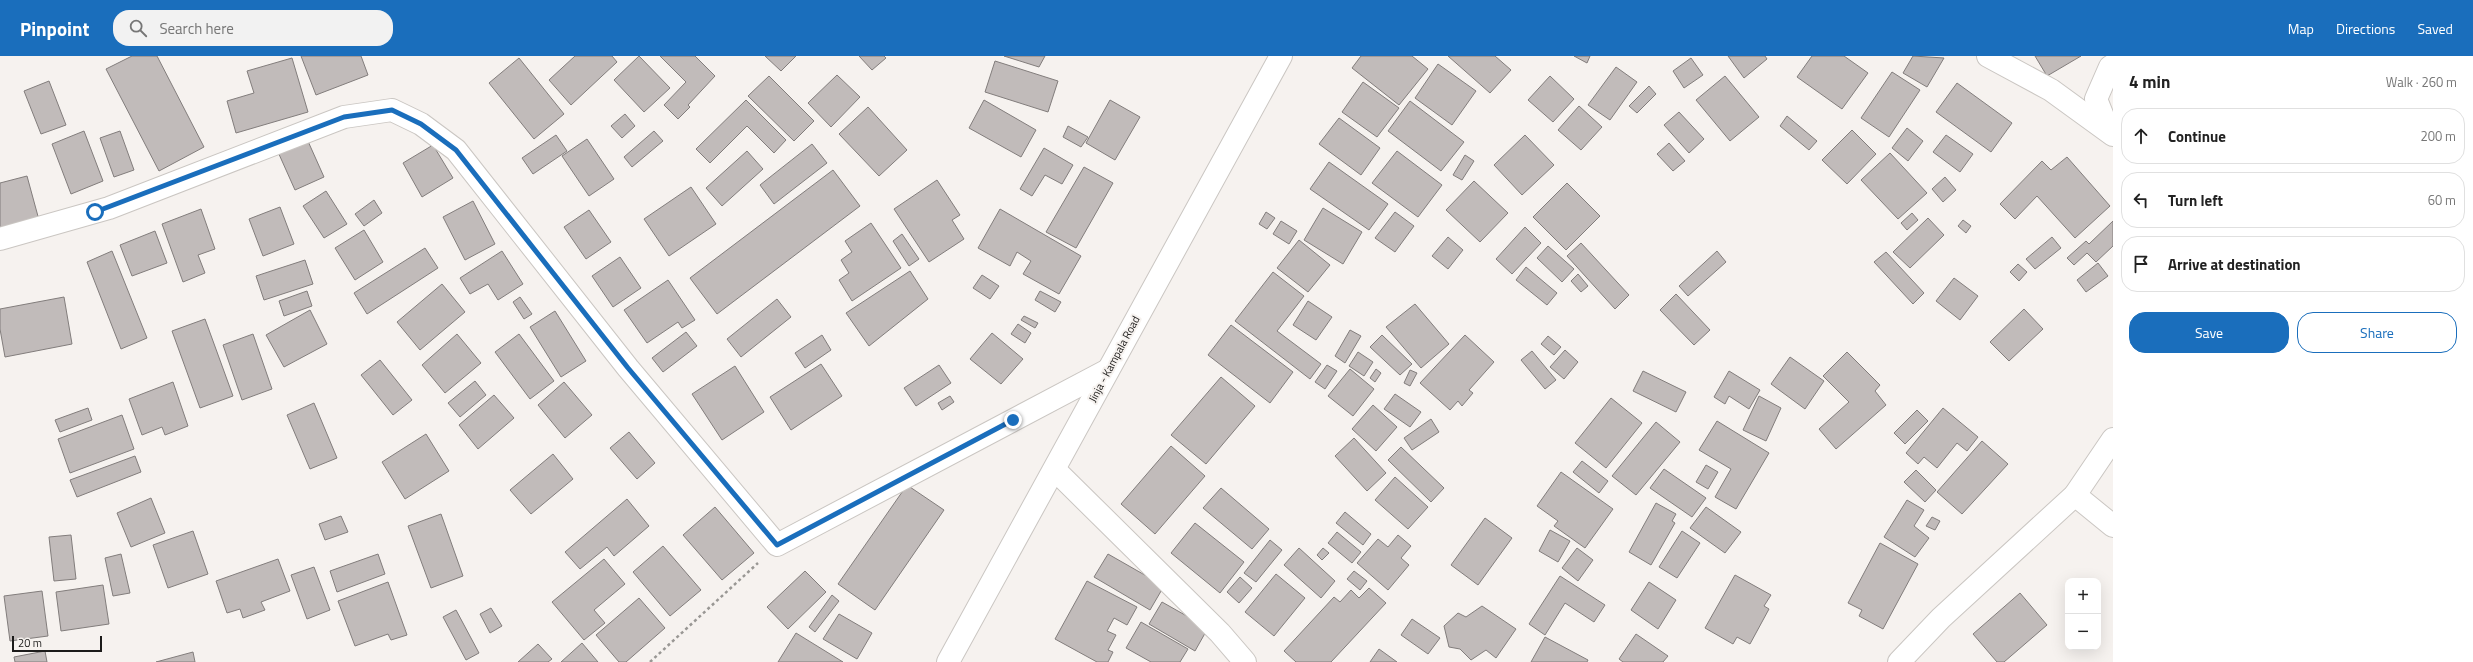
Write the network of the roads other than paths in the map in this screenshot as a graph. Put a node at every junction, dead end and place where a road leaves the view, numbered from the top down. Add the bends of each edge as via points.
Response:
1 (1281, 56) edge
2 (1988, 56) edge
3 (2113, 65) edge
4 (2110, 132) edge
5 (0, 239) edge
6 (1108, 370) junction
7 (2113, 439) edge
8 (1055, 470) junction
9 (2075, 496) junction
10 (2113, 526) edge
11 (948, 662) edge
12 (1245, 662) edge
13 (1899, 662) edge

1 - 6 main road, Jinja - Kampala Road
2 - 4 main road via 2051,90
3 - 4 main road via 2096,99
5 - 6 main road via 109,208 344,117 392,110 421,124 456,150 628,368 777,545
6 - 8 main road, Jinja - Kampala Road
7 - 9 main road
8 - 11 main road, Jinja - Kampala Road
8 - 12 main road via 1220,633
9 - 10 main road
9 - 13 main road via 1941,618

